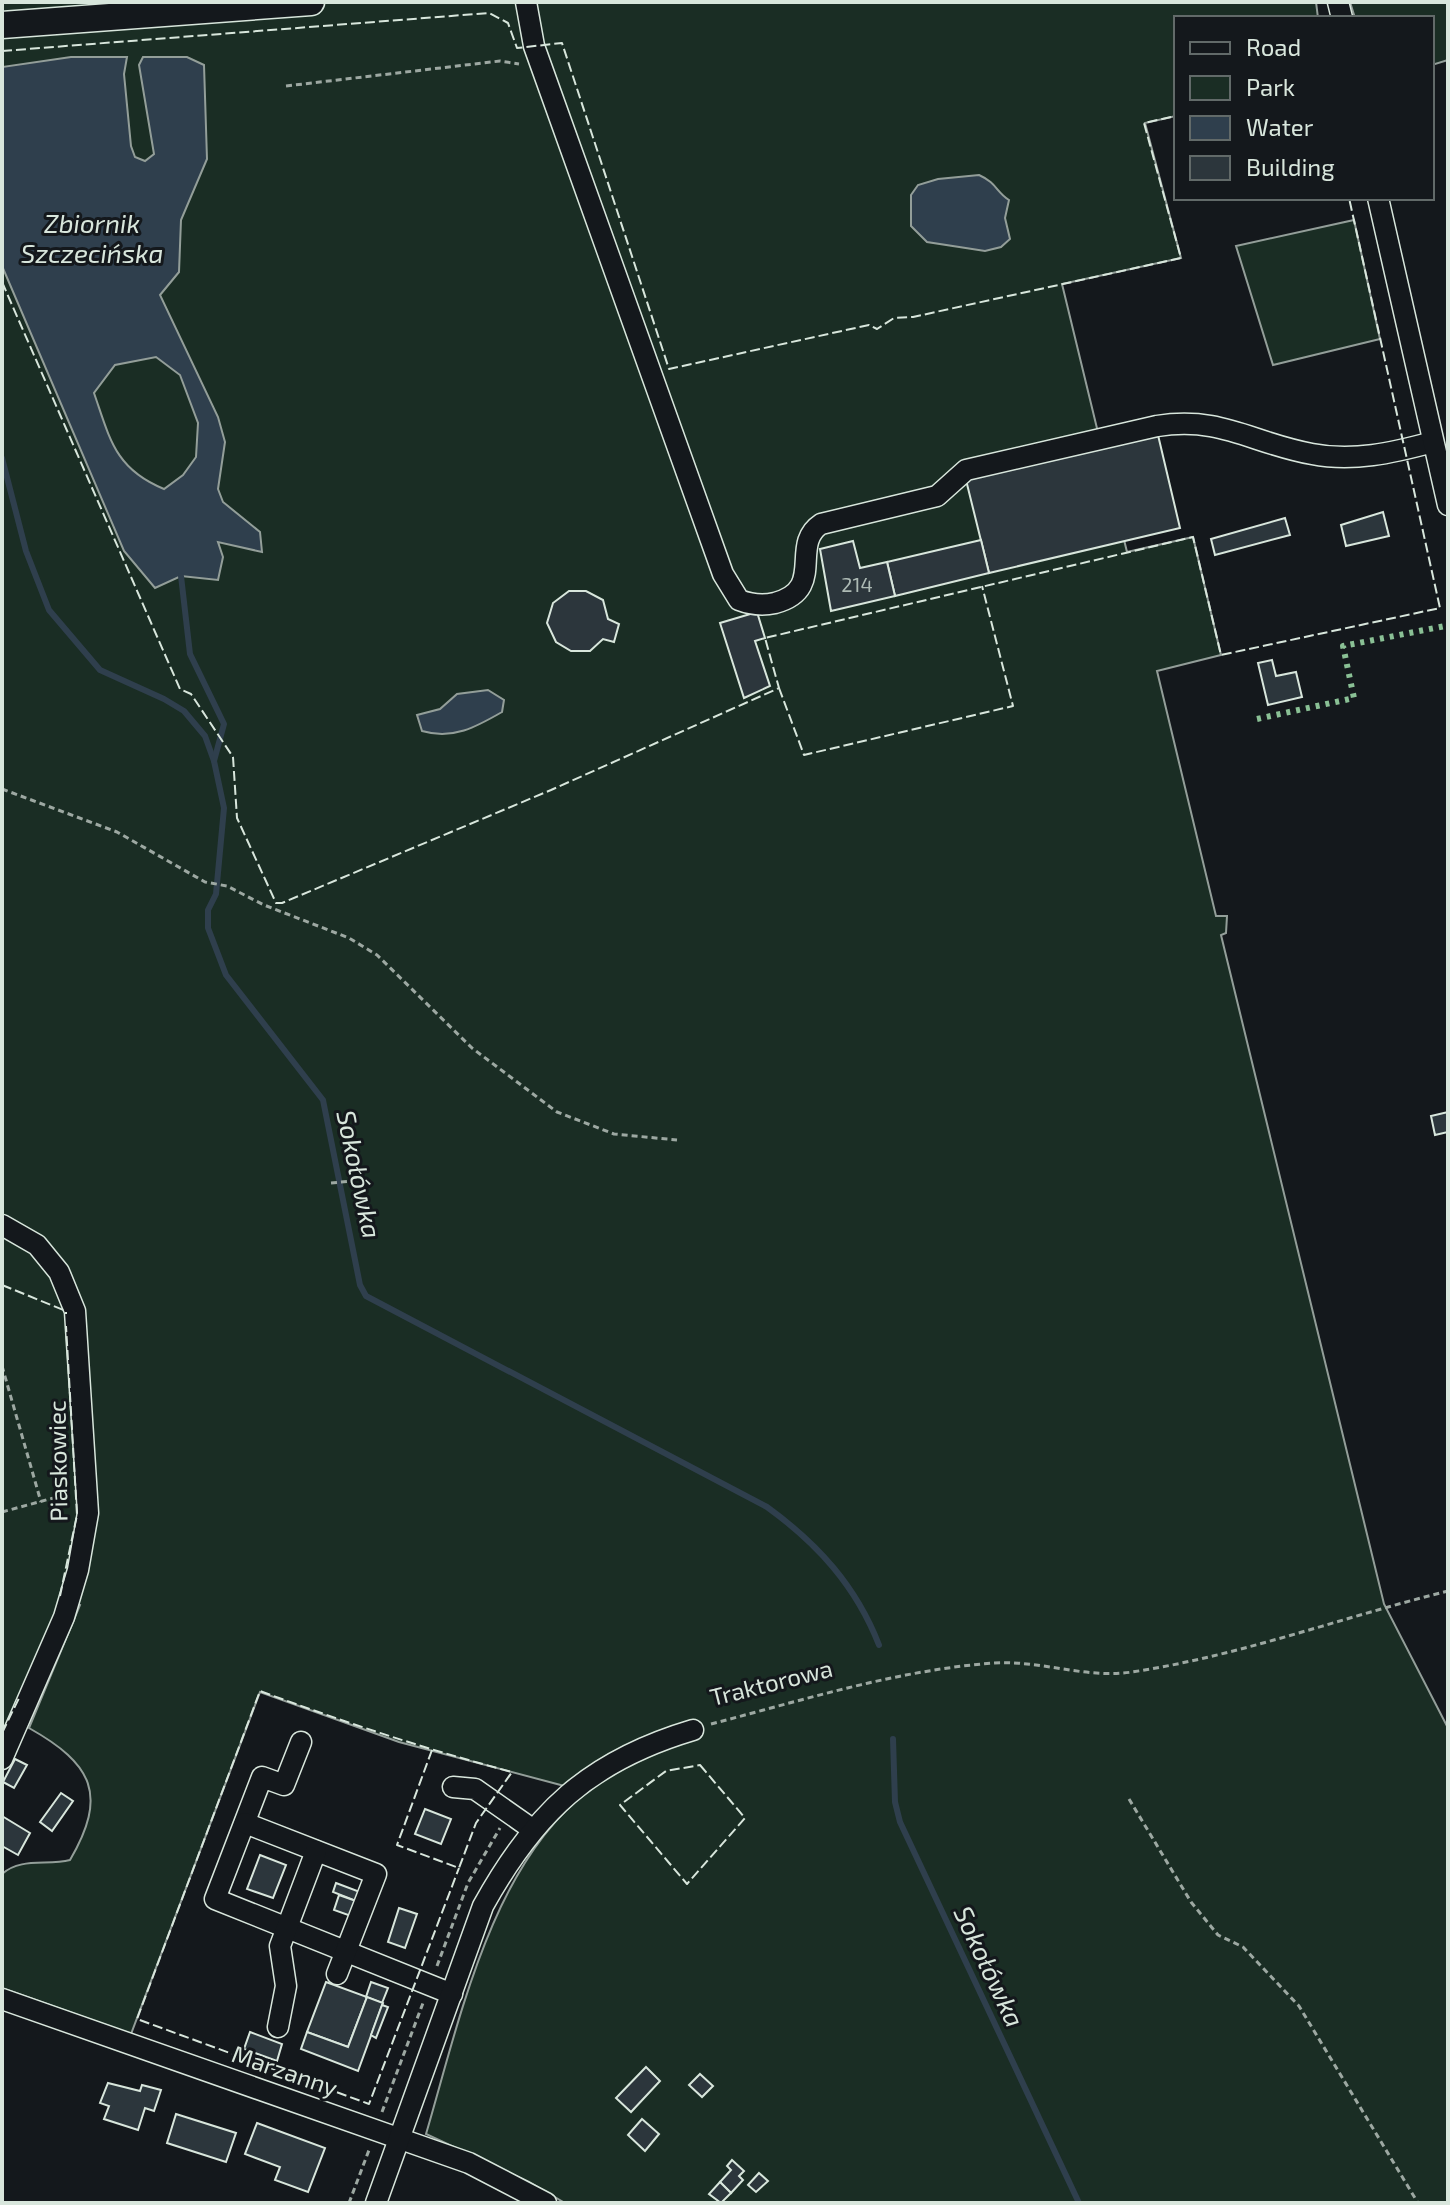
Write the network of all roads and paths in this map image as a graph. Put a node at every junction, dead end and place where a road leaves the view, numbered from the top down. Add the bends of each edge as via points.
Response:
1 (311, 2) edge
2 (526, 2) edge
3 (2, 25) edge
4 (544, 76) junction
5 (286, 86) dead end
6 (1378, 200) edge
7 (1433, 442) junction
8 (1448, 505) edge
9 (2, 789) edge
10 (677, 1140) dead end
11 (352, 1181) dead end
12 (331, 1183) dead end
13 (2, 1225) edge
14 (2, 1366) edge
15 (75, 1493) dead end
16 (41, 1502) junction
17 (2, 1512) edge
18 (1448, 1591) edge
19 (693, 1730) joint
20 (301, 1742) dead end
21 (2, 1759) edge
22 (453, 1787) dead end
23 (1129, 1799) dead end
24 (245, 1823) junction
25 (532, 1829) junction
26 (316, 1851) junction
27 (287, 1927) junction
28 (347, 1950) junction
29 (337, 1974) dead end
30 (452, 1994) junction
31 (2, 1999) edge
32 (278, 2027) dead end
33 (397, 2138) junction
34 (376, 2203) edge
35 (546, 2203) edge
36 (1418, 2203) edge

1 - 3 main road
2 - 4 street
4 - 5 path via 500,61
4 - 7 street via 723,574 746,603 776,603 799,589 807,572 812,530 821,524 937,496 966,470 1182,422 1214,424 1286,448 1343,458
6 - 7 street
7 - 8 street
9 - 10 path via 117,832 205,882 227,886 349,938 377,955 472,1048 557,1112 614,1134
11 - 12 path
13 - 21 street, Piaskowiec via 37,1245 59,1272 75,1311 88,1513 64,1617
14 - 16 path
15 - 16 path
16 - 17 path
18 - 19 path, Traktorowa via 1135,1671 1092,1674 1023,1662 936,1670
19 - 25 street, Traktorowa via 649,1743 604,1766
20 - 24 street via 284,1785 262,1777
22 - 25 street via 475,1789
23 - 36 path via 1191,1902 1218,1935 1243,1947 1299,2006
24 - 26 street
24 - 27 street via 215,1899
25 - 30 street, Traktorowa via 483,1906
26 - 27 street
26 - 28 street via 376,1874
27 - 28 street
27 - 32 street via 280,1946 286,1986
28 - 29 street
28 - 30 street
30 - 33 street, Traktorowa
31 - 33 street, Marzanny
33 - 34 street, Traktorowa
33 - 35 street, Marzanny via 491,2172

